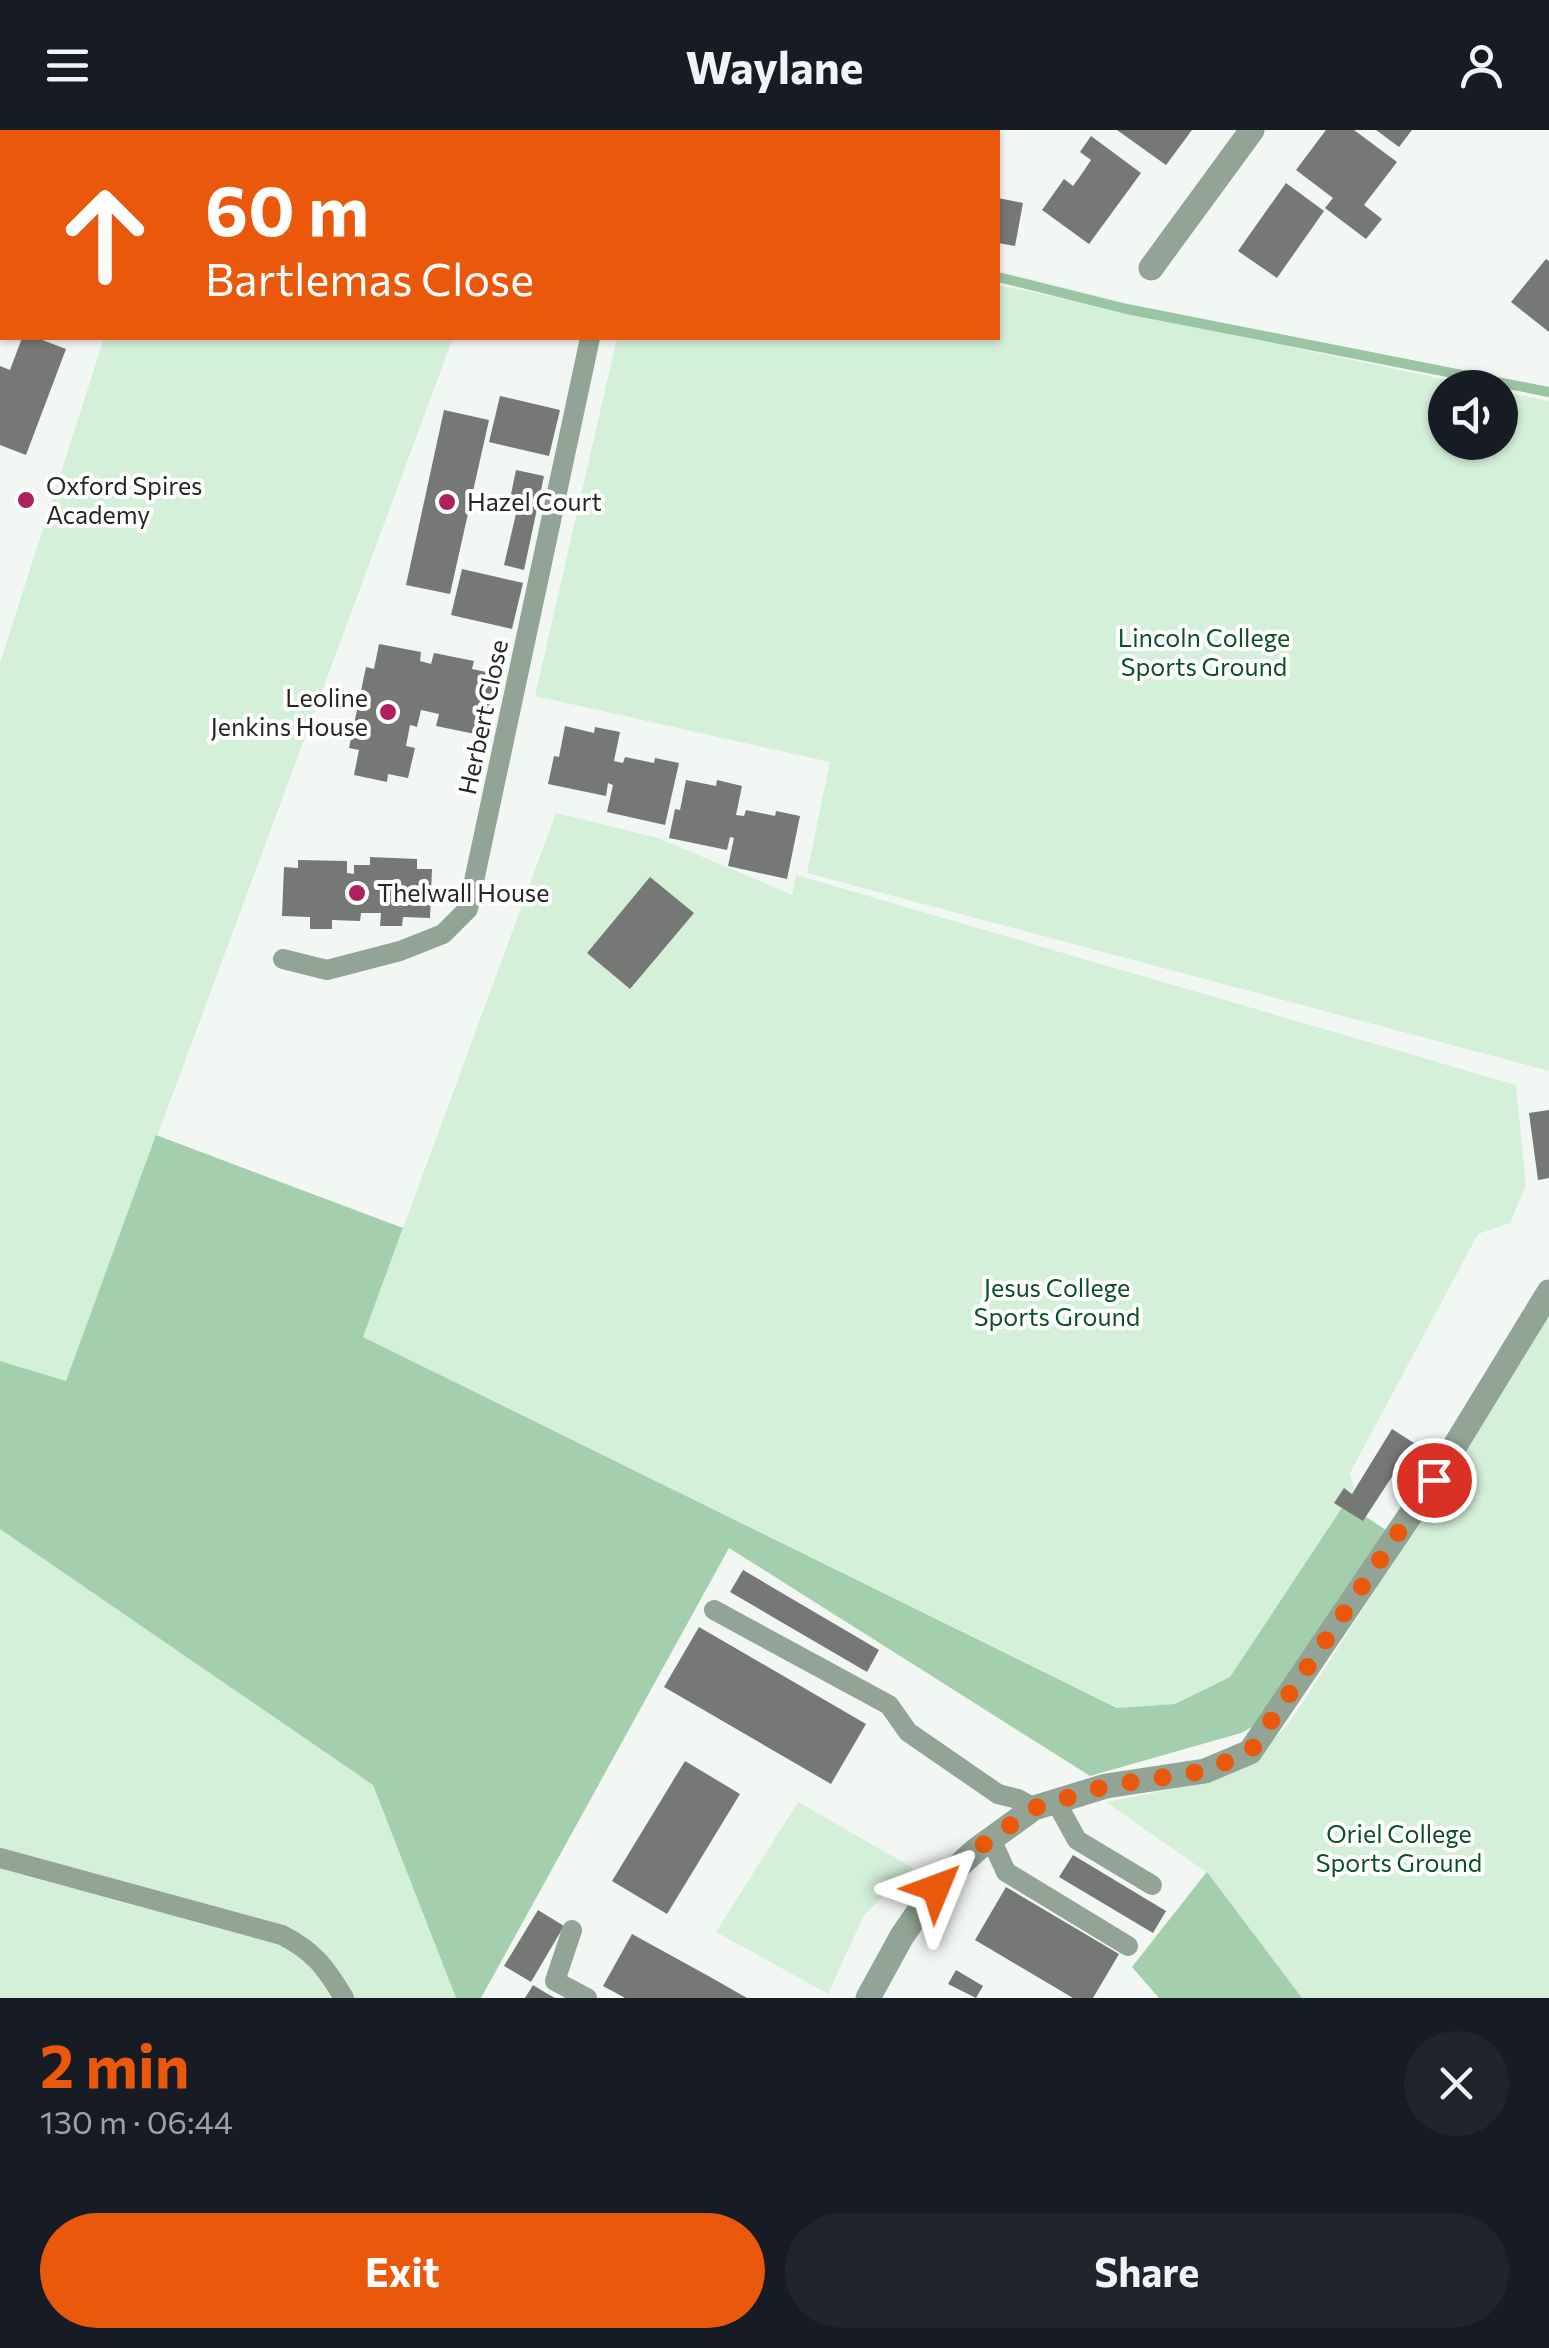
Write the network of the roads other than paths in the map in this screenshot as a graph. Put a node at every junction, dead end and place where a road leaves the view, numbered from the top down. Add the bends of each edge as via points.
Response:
1 (1252, 130) edge
2 (1151, 268) dead end
3 (590, 340) edge
4 (283, 959) dead end
5 (1549, 1292) edge
6 (714, 1610) dead end
7 (1044, 1804) junction
8 (991, 1839) junction
9 (0, 1858) edge
10 (1152, 1885) dead end
11 (572, 1930) dead end
12 (1128, 1946) dead end
13 (344, 1998) edge
14 (586, 1998) edge
15 (868, 1998) edge

1 - 2 street
3 - 4 lane, Herbert Close via 468,909 442,934 400,951 327,970
5 - 7 street via 1434,1480 1250,1752 1204,1771 1106,1786
6 - 7 lane via 889,1704 908,1732 998,1794
7 - 8 street
7 - 10 lane via 1077,1840
8 - 12 lane via 1006,1872
8 - 15 street via 936,1888
9 - 13 lane via 282,1935 322,1962
11 - 14 lane via 556,1981

